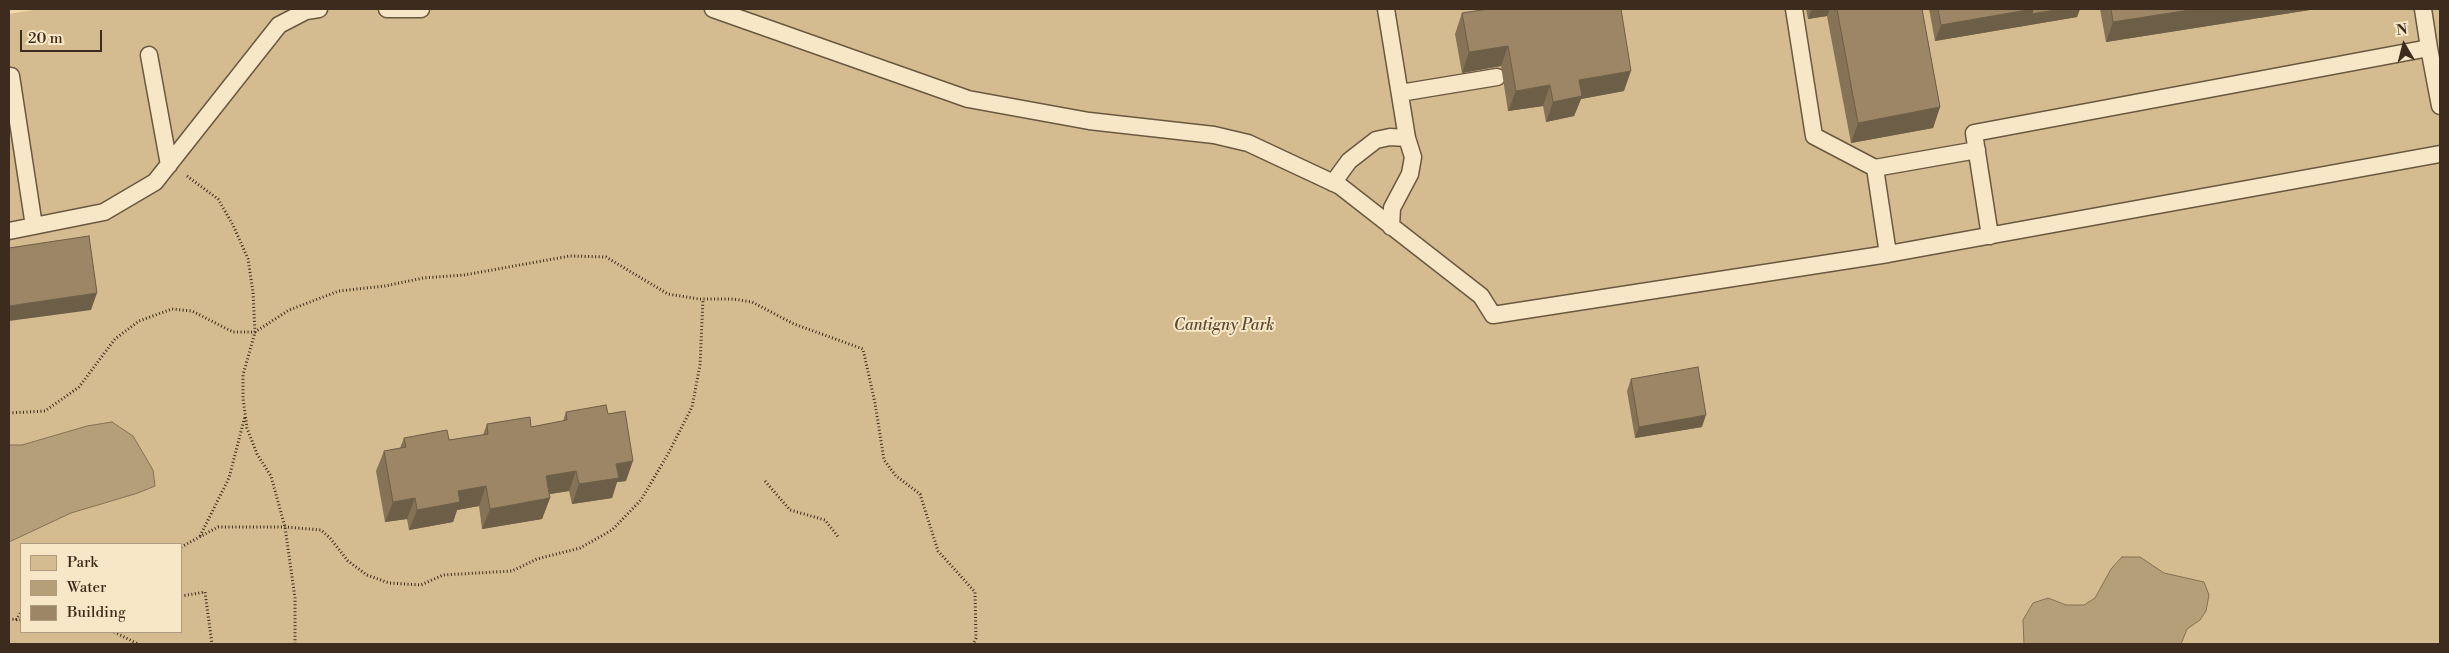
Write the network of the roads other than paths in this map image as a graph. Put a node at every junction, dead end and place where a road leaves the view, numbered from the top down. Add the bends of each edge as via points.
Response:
1 (319, 9) edge
2 (387, 9) edge
3 (421, 9) edge
4 (713, 9) edge
5 (1386, 9) edge
6 (1794, 9) edge
7 (2423, 9) edge
8 (2428, 48) junction
9 (149, 55) dead end
10 (12, 76) dead end
11 (1496, 76) dead end
12 (1400, 93) junction
13 (2440, 106) edge
14 (1407, 138) junction
15 (1977, 150) junction
16 (2440, 154) edge
17 (169, 164) junction
18 (1875, 168) junction
19 (1332, 183) junction
20 (34, 226) junction
21 (1391, 227) junction
22 (9, 231) edge
23 (1990, 236) junction
24 (1888, 254) junction

1 - 17 lane via 306,11 279,26
2 - 3 lane
4 - 19 lane via 968,99 1089,121 1214,135 1248,143
5 - 12 lane
6 - 18 lane via 1814,136
7 - 8 lane
8 - 13 lane
8 - 15 lane via 1974,132
9 - 17 lane
10 - 20 lane
11 - 12 lane
12 - 14 lane
14 - 19 lane via 1376,140 1349,161
14 - 21 lane via 1413,157 1410,174 1392,208
15 - 18 lane
15 - 23 lane
16 - 23 lane
17 - 20 lane via 155,182 104,212
18 - 24 lane
19 - 21 lane
20 - 22 lane
21 - 24 lane via 1481,296 1493,315
23 - 24 lane

